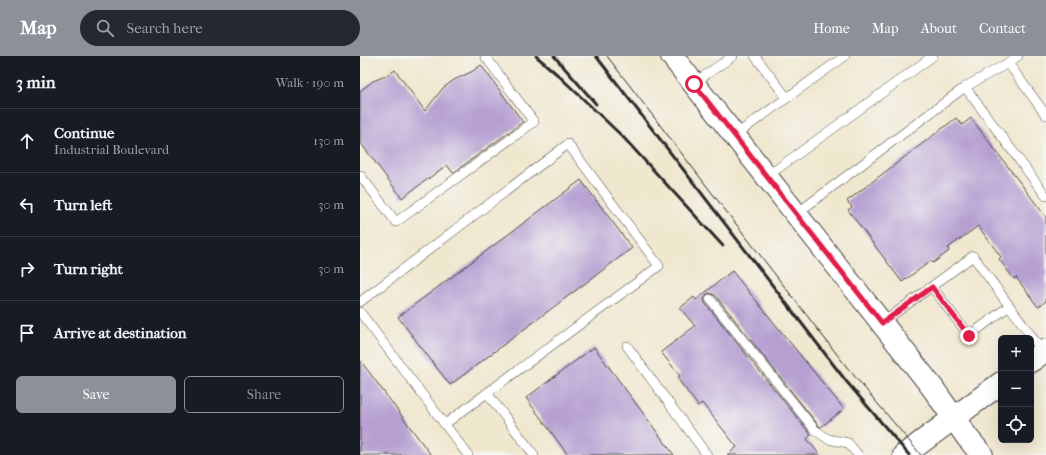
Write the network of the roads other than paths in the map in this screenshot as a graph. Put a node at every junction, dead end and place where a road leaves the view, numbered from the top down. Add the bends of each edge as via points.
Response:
1 (485, 56) edge
2 (672, 56) edge
3 (733, 56) edge
4 (755, 56) edge
5 (845, 56) edge
6 (933, 56) edge
7 (1018, 56) edge
8 (1008, 63) junction
9 (694, 84) junction
10 (965, 87) junction
11 (787, 98) junction
12 (1046, 115) edge
13 (734, 136) junction
14 (360, 174) edge
15 (766, 177) junction
16 (1046, 196) edge
17 (796, 214) junction
18 (932, 287) junction
19 (710, 299) dead end
20 (360, 302) edge
21 (1008, 306) junction
22 (360, 312) edge
23 (882, 323) junction
24 (627, 346) dead end
25 (1040, 354) edge
26 (998, 385) edge
27 (487, 393) junction
28 (954, 419) junction
29 (445, 424) junction
30 (468, 455) edge
31 (534, 455) edge
32 (707, 455) edge
33 (858, 455) edge
34 (904, 455) edge
35 (982, 455) edge

1 - 14 lane via 534,122 396,222
2 - 9 main road
3 - 9 lane
4 - 11 lane
5 - 11 lane
6 - 15 lane
7 - 8 lane
8 - 10 lane
8 - 12 lane
9 - 13 main road
10 - 16 lane
10 - 17 lane
11 - 13 lane
13 - 15 main road
15 - 17 main road
17 - 23 main road
18 - 21 lane via 969,336
18 - 21 lane via 973,256
18 - 23 lane
19 - 33 lane via 815,430 828,439 848,443
20 - 27 lane via 568,144 659,266
21 - 25 lane
22 - 29 lane
23 - 28 main road
24 - 32 lane
26 - 28 main road
27 - 29 lane
27 - 31 lane
28 - 34 main road
28 - 35 main road
29 - 30 lane

